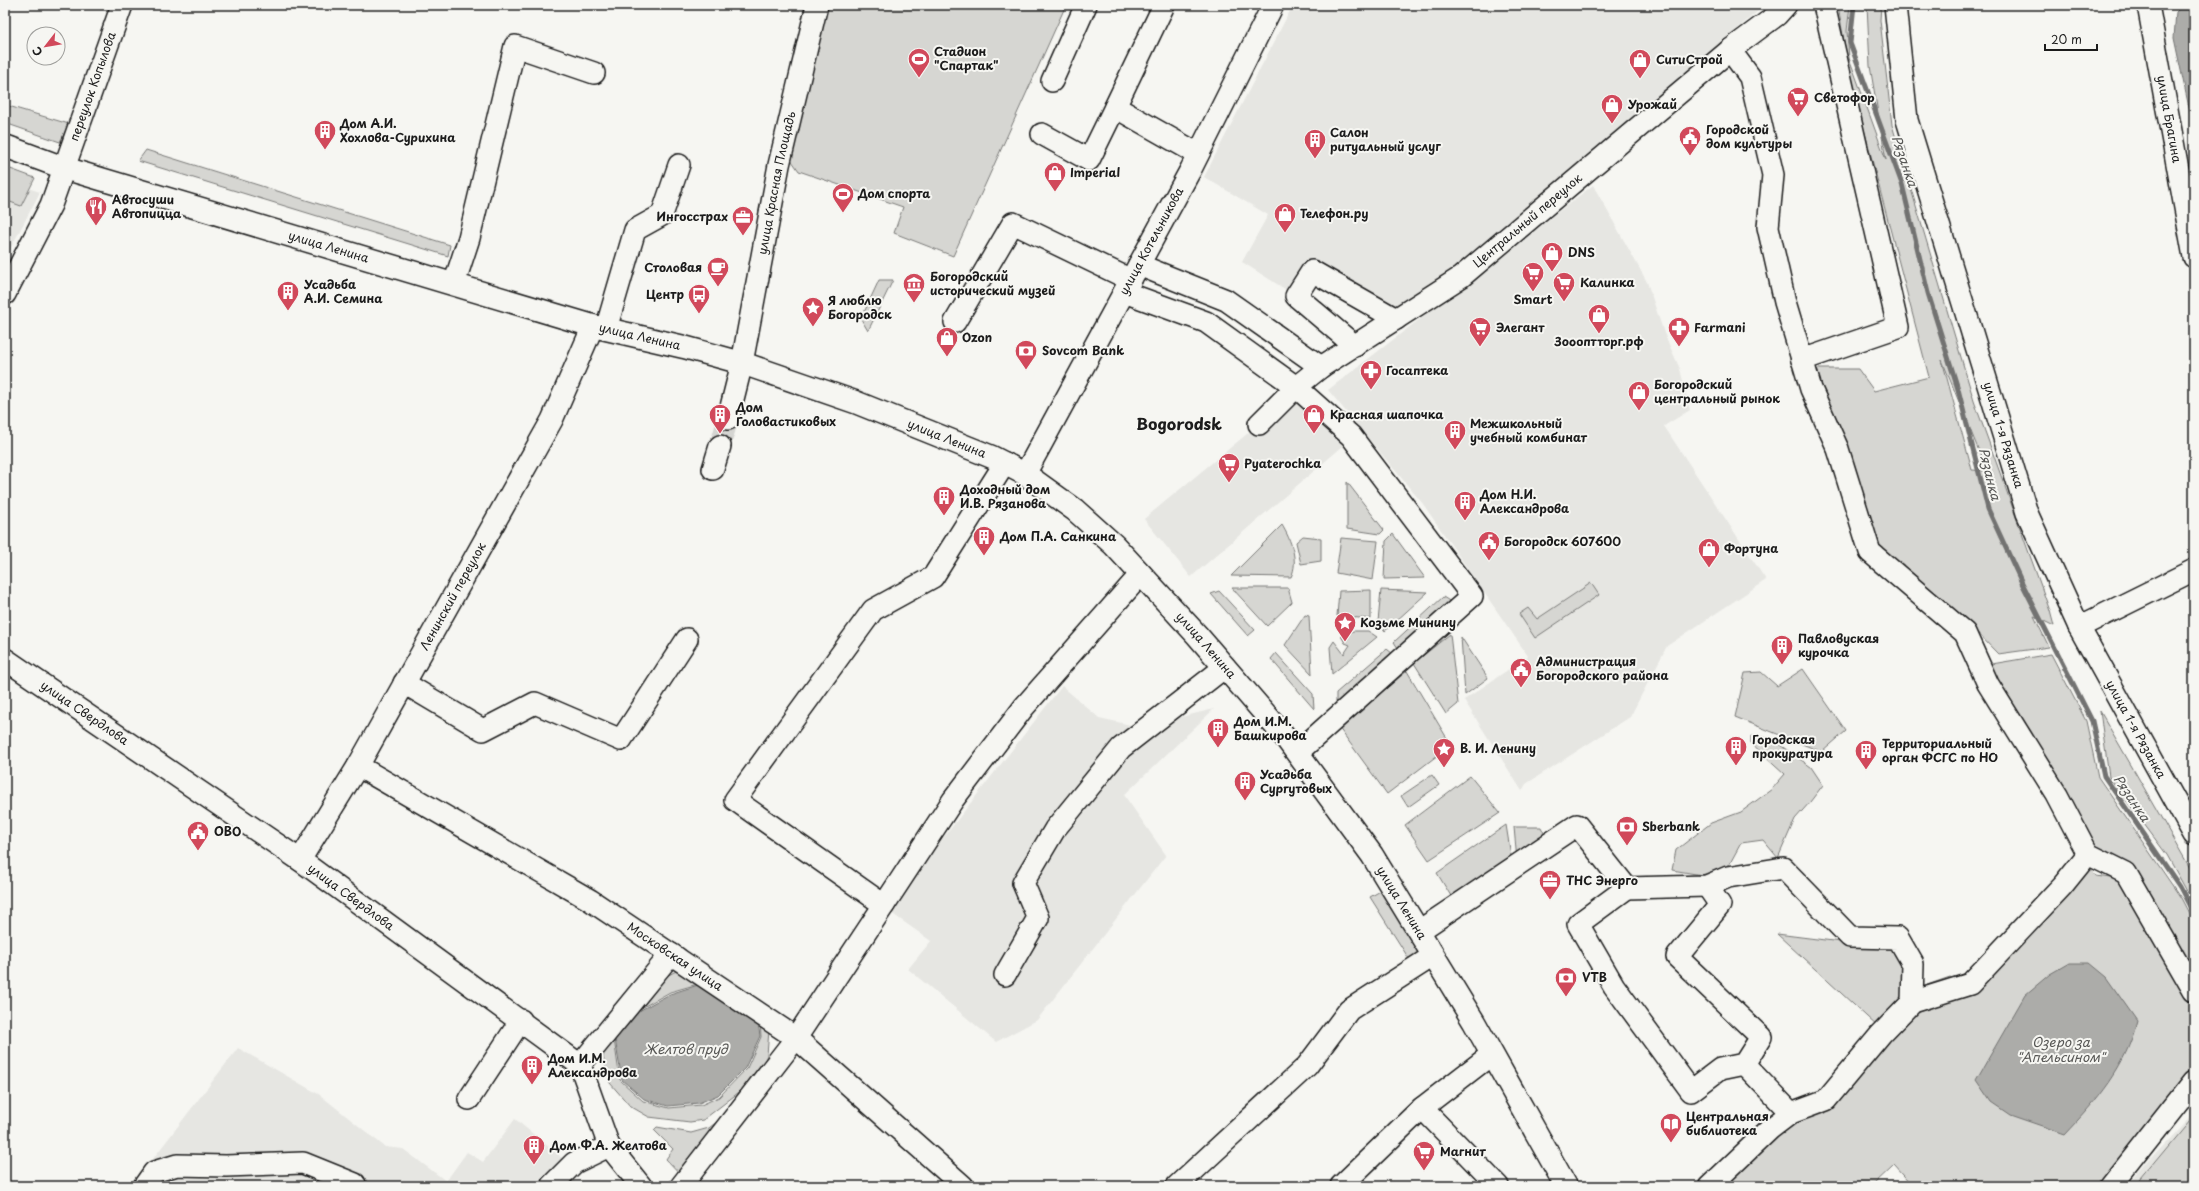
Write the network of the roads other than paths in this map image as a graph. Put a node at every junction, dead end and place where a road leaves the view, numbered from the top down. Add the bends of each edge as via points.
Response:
1 (122, 5) edge
2 (818, 5) edge
3 (1086, 5) edge
4 (1164, 5) edge
5 (1273, 5) edge
6 (1786, 5) edge
7 (1824, 5) edge
8 (1895, 5) edge
9 (2148, 5) edge
10 (1730, 50) junction
11 (594, 73) dead end
12 (1052, 81) dead end
13 (1115, 107) junction
14 (1042, 134) dead end
15 (5, 146) edge
16 (1198, 154) junction
17 (679, 165) dead end
18 (64, 168) junction
19 (2194, 257) edge
20 (1131, 279) junction
21 (454, 284) junction
22 (5, 294) edge
23 (1396, 319) junction
24 (955, 322) dead end
25 (600, 327) junction
26 (1355, 346) junction
27 (1802, 360) junction
28 (742, 363) junction
29 (1321, 367) junction
30 (1296, 386) junction
31 (728, 419) tunnel mouth
32 (1259, 424) dead end
33 (720, 446) tunnel mouth
34 (1005, 463) junction
35 (713, 469) dead end
36 (1024, 474) junction
37 (2194, 570) edge
38 (1141, 574) junction
39 (2079, 627) junction
40 (687, 639) dead end
41 (5, 659) edge
42 (1225, 667) junction
43 (404, 683) junction
44 (1297, 753) junction
45 (358, 766) junction
46 (2194, 835) edge
47 (2088, 854) junction
48 (300, 860) junction
49 (1707, 886) junction
50 (1627, 888) junction
51 (884, 905) junction
52 (1419, 931) junction
53 (674, 956) junction
54 (1433, 956) junction
55 (1005, 975) dead end
56 (2194, 991) edge
57 (1912, 1002) junction
58 (521, 1020) junction
59 (796, 1038) junction
60 (1492, 1054) junction
61 (580, 1064) junction
62 (1744, 1064) junction
63 (2194, 1081) edge
64 (469, 1099) dead end
65 (1422, 1108) junction
66 (1791, 1113) junction
67 (609, 1146) junction
68 (359, 1185) edge
69 (144, 1186) edge
70 (551, 1186) edge
71 (641, 1186) edge
72 (681, 1186) edge
73 (963, 1186) edge
74 (1177, 1186) edge
75 (1341, 1186) edge
76 (1498, 1186) edge
77 (1565, 1186) edge
78 (1710, 1186) edge
79 (2111, 1186) edge

1 - 18 street, переулок Копылова
2 - 28 street, улица Красная Площадь via 779,165
3 - 12 street
4 - 13 street
5 - 16 street, улица Котельникова
6 - 10 street, Центральный переулок via 1778,15
7 - 27 street via 1898,327
8 - 39 street, улица 1-я Рязанка via 1907,120 2027,513
9 - 19 street, улица Брагина
10 - 23 street, Центральный переулок via 1461,277
10 - 27 street via 1750,77 1773,175 1768,227 1785,302
11 - 21 street via 515,46 469,238
13 - 14 street via 1089,160
13 - 16 street
15 - 18 main road, улица Ленина
16 - 20 street, улица Котельникова
17 - 25 street, Ленинский переулок via 662,215 635,230
18 - 21 main road, улица Ленина
18 - 22 street, переулок Копылова via 51,205
20 - 24 street via 1013,223
20 - 29 street via 1226,300
20 - 30 street via 1206,322
20 - 36 street, улица Котельникова
21 - 25 main road, улица Ленина
23 - 26 street, Центральный переулок
23 - 26 street via 1312,271 1296,296
25 - 28 main road, улица Ленина
25 - 43 street, Ленинский переулок via 552,420
26 - 29 street, Центральный переулок
27 - 47 street via 1811,389 1838,449 1870,552 1965,633 1990,686 2057,795
28 - 31 street, улица Красная Площадь
28 - 34 main road, улица Ленина via 855,402
29 - 30 street, Центральный переулок
30 - 32 street, Центральный переулок
30 - 44 street via 1351,436 1472,596
33 - 35 street
34 - 36 main road, улица Ленина
34 - 51 street via 933,577 873,610 735,800
36 - 38 main road, улица Ленина via 1075,510
37 - 39 street
38 - 42 main road, улица Ленина
38 - 51 street via 1024,708 953,800
39 - 46 street, улица 1-я Рязанка
40 - 43 street via 621,740 535,703 483,730
41 - 48 street, улица Свердлова
42 - 44 main road, улица Ленина
42 - 55 street via 1121,748 1055,829 1023,883 1038,918
43 - 45 street, Ленинский переулок
44 - 52 main road, улица Ленина via 1372,855
45 - 48 street, Ленинский переулок
45 - 53 street, Московская улица via 590,900
47 - 56 street via 2126,873
47 - 57 street via 2063,885 1970,984
48 - 58 street, улица Свердлова
49 - 50 street
49 - 57 street via 1728,878 1783,868 1850,937 1898,938 1913,964
49 - 62 street via 1720,905 1678,956 1761,1037
50 - 52 street via 1577,825
50 - 62 street via 1578,924 1614,986 1690,1091 1720,1069
51 - 59 street
52 - 54 main road, улица Ленина
53 - 59 street, Московская улица
53 - 61 street
54 - 60 main road, улица Ленина
54 - 74 street via 1349,1010 1307,1066
57 - 66 street via 1881,1034 1826,1100
58 - 61 street, улица Свердлова
58 - 64 street
59 - 72 street
59 - 73 street, Московская улица
60 - 65 street
60 - 77 main road, улица Ленина
61 - 67 street
62 - 66 street
63 - 79 street
65 - 75 street
65 - 76 street
66 - 78 street via 1770,1129
67 - 70 street via 574,1163
67 - 71 street
68 - 69 street via 303,1163 177,1165 154,1172

